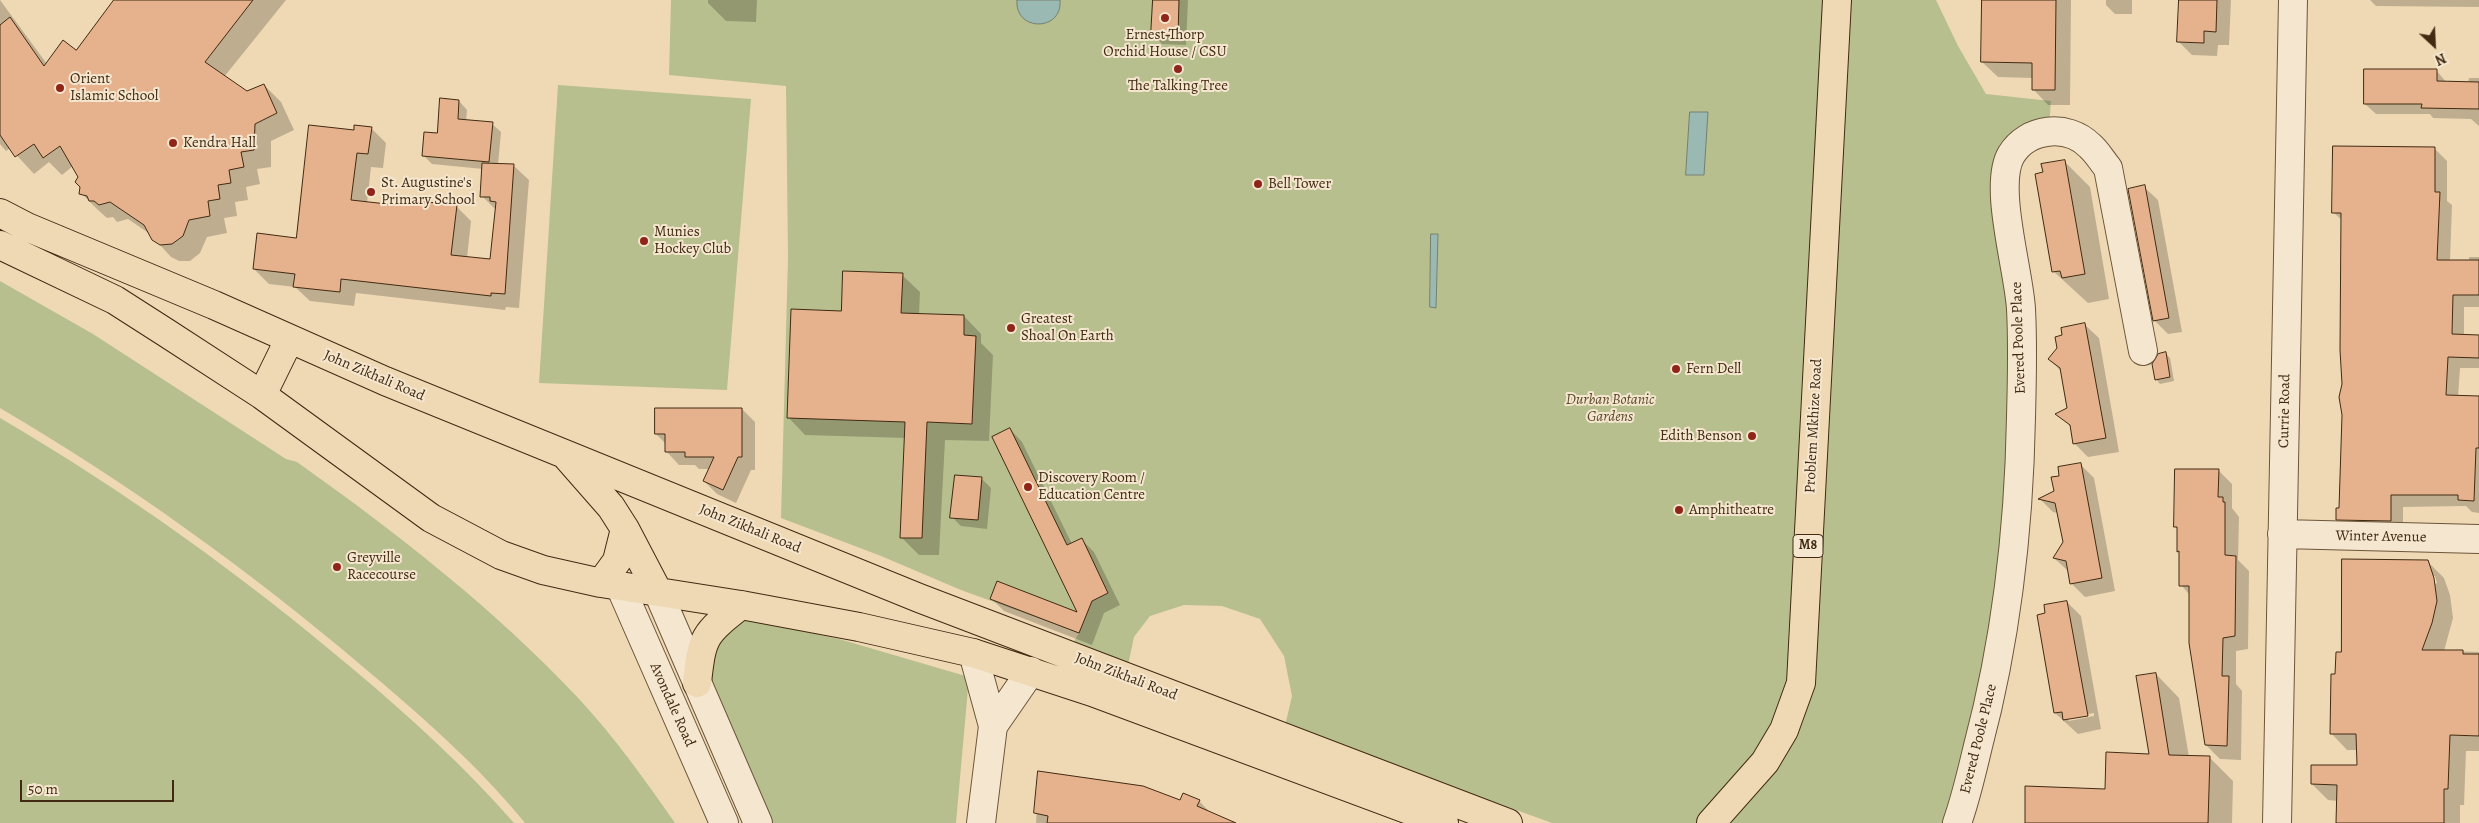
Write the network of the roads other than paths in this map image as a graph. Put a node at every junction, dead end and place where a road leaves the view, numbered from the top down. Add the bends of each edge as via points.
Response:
1 (1837, 0) edge
2 (2293, 0) edge
3 (0, 213) edge
4 (0, 245) edge
5 (289, 340) junction
6 (2143, 351) dead end
7 (262, 395) junction
8 (562, 451) junction
9 (625, 529) junction
10 (2282, 534) junction
11 (2479, 539) edge
12 (611, 585) junction
13 (658, 592) junction
14 (741, 605) junction
15 (973, 653) junction
16 (1031, 671) junction
17 (697, 683) junction
18 (993, 726) junction
19 (724, 823) edge
20 (758, 823) edge
21 (981, 823) edge
22 (1444, 823) edge
23 (1508, 823) edge
24 (1711, 823) edge
25 (1957, 823) edge
26 (2277, 823) edge

1 - 24 main road, Problem Mkhize Road / M8 via 1802,683 1784,730 1765,762
2 - 10 street, Currie Road
3 - 5 main road, John Zikhali Road
4 - 7 main road, John Zikhali Road via 114,300
5 - 7 main road
5 - 8 main road, John Zikhali Road
6 - 25 street, Evered Poole Place via 2108,168 2090,145 2072,135 2052,130 2025,138 2011,155 2004,173 2004,194 2021,308 2022,387 2017,518 2004,637
7 - 12 main road, John Zikhali Road via 432,518 469,539 543,570
8 - 9 main road via 606,501
8 - 23 main road, John Zikhali Road via 919,598
9 - 12 main road
9 - 13 main road
10 - 11 street, Winter Avenue
10 - 26 street, Currie Road
12 - 13 main road, John Zikhali Road
12 - 19 street, Avondale Road
13 - 14 main road, John Zikhali Road
13 - 17 street, Avondale Road
14 - 15 main road, John Zikhali Road
14 - 17 main road via 707,634 701,646
15 - 16 main road, John Zikhali Road
15 - 18 street
16 - 18 street
16 - 22 main road, John Zikhali Road
17 - 20 street, Avondale Road
18 - 21 street

